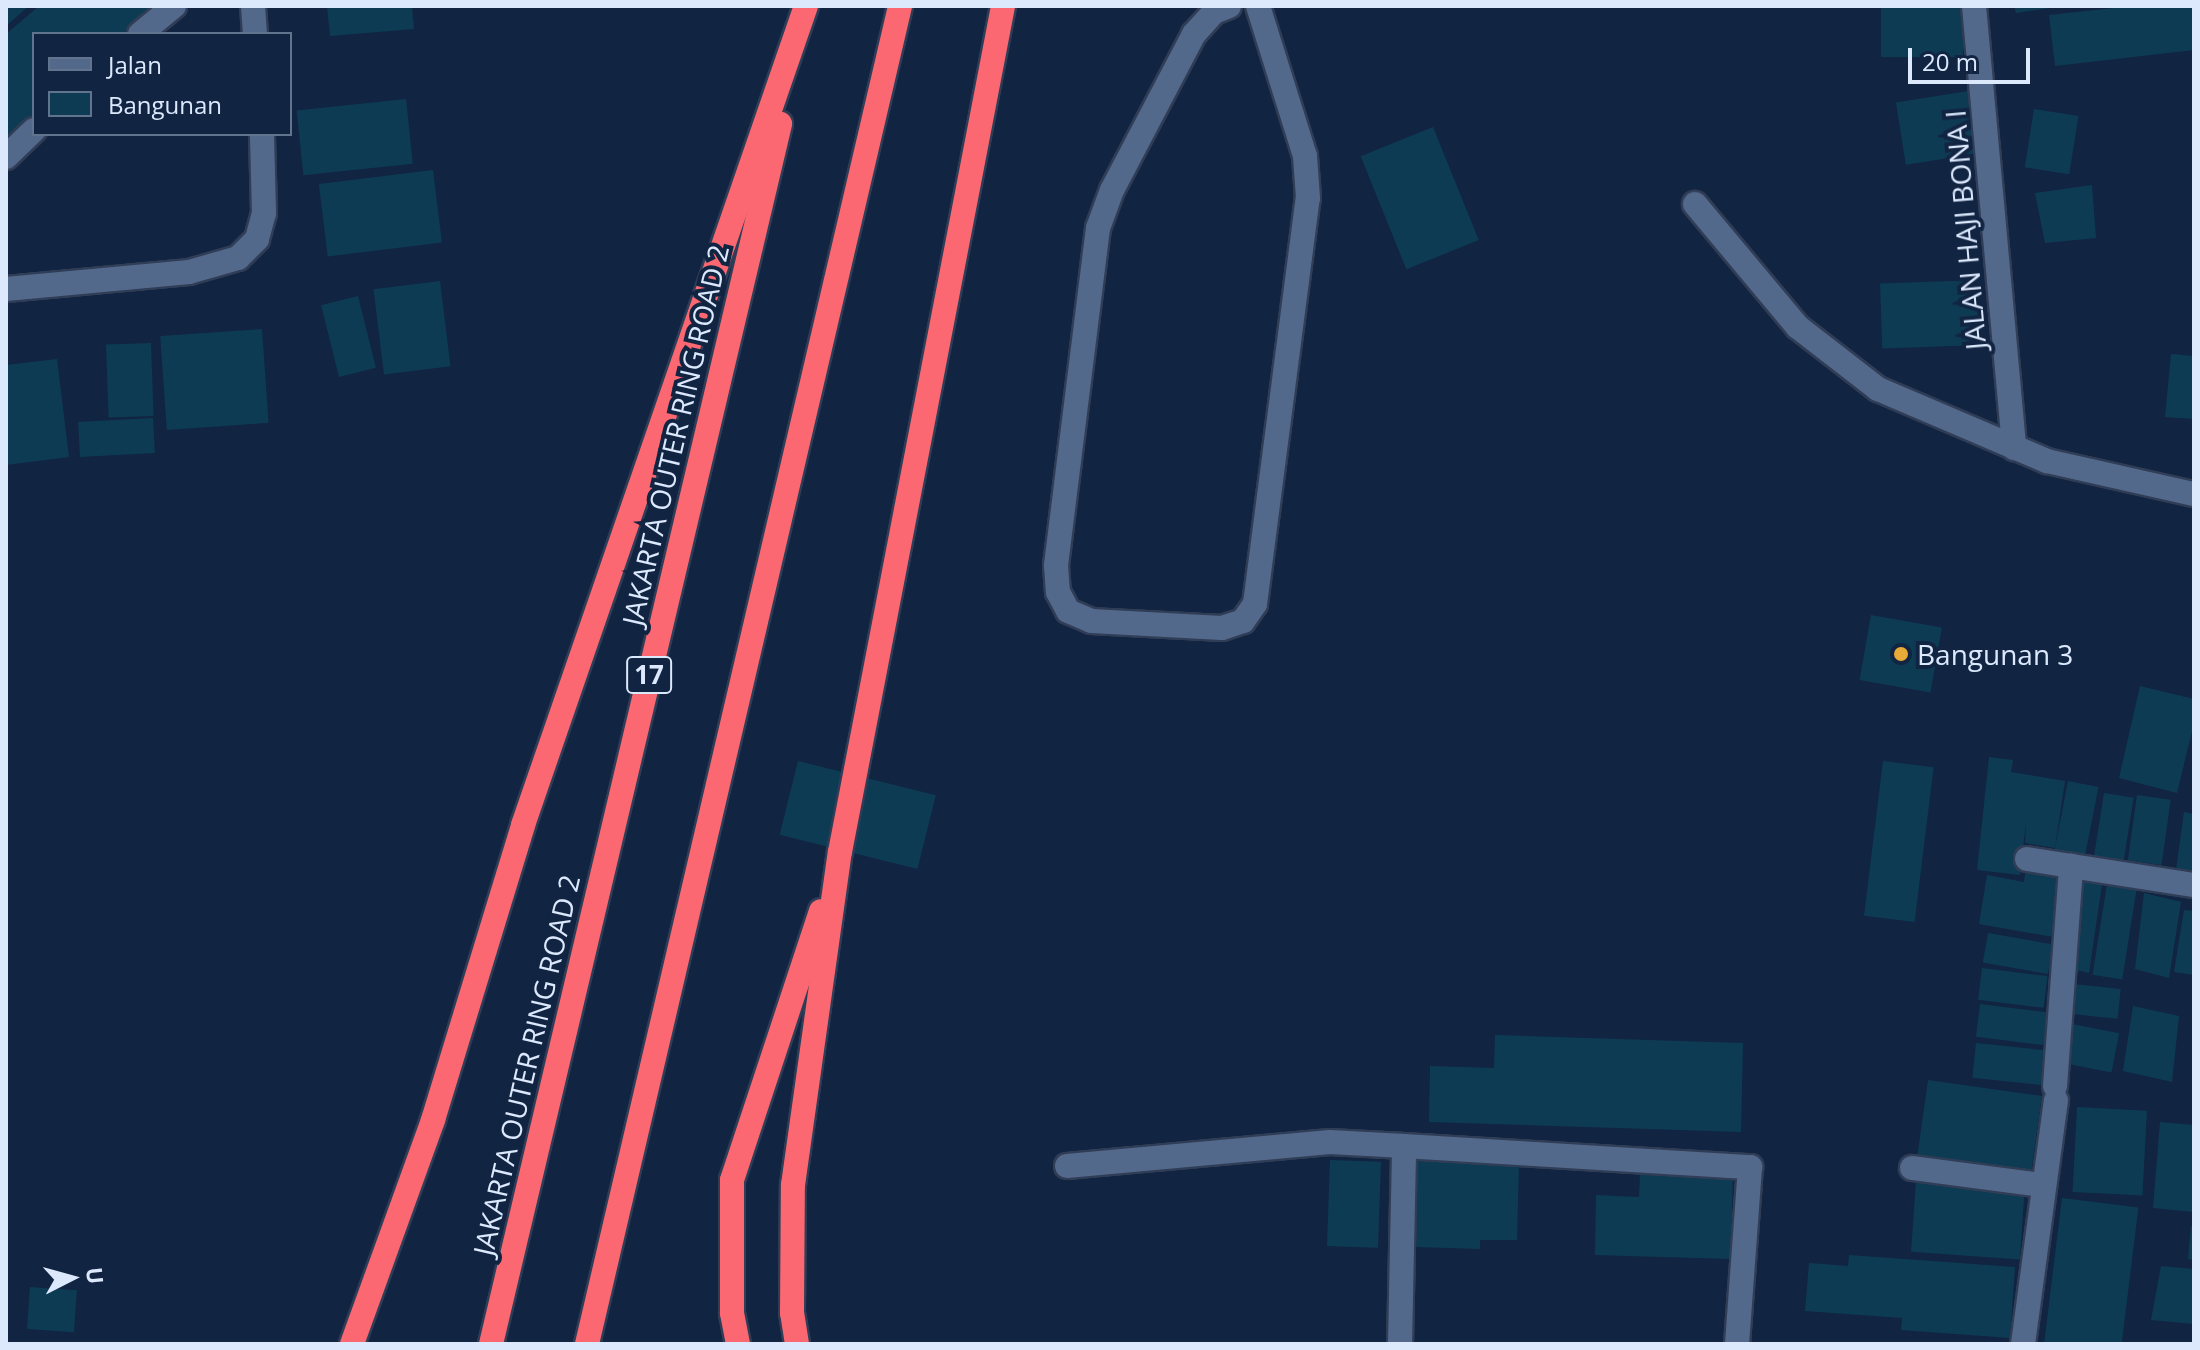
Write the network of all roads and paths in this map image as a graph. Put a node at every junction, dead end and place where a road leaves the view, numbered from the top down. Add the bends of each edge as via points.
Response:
1 (174, 6) edge
2 (253, 6) edge
3 (807, 6) edge
4 (900, 6) edge
5 (1003, 6) edge
6 (1229, 6) edge
7 (1258, 6) edge
8 (1974, 6) edge
9 (142, 32) edge
10 (255, 32) edge
11 (32, 132) edge
12 (262, 136) edge
13 (6, 157) edge
14 (1695, 204) dead end
15 (6, 289) edge
16 (2014, 448) junction
17 (2194, 494) edge
18 (840, 852) junction
19 (2027, 859) dead end
20 (2071, 866) junction
21 (2194, 885) edge
22 (1404, 1146) junction
23 (1067, 1166) dead end
24 (1912, 1168) dead end
25 (2042, 1185) junction
26 (352, 1344) edge
27 (491, 1344) edge
28 (587, 1344) edge
29 (738, 1344) edge
30 (797, 1344) edge
31 (1400, 1344) edge
32 (1737, 1344) edge
33 (2023, 1344) edge

1 - 9 street
2 - 10 street
3 - 26 highway via 523,825 433,1120
3 - 27 highway, JAKARTA OUTER RING ROAD 2 / 17
4 - 28 highway
5 - 18 highway
6 - 7 street via 1214,12 1194,34 1112,190 1098,228 1056,565 1058,592 1068,611 1091,621 1222,628 1243,621 1255,604 1308,198 1305,156
8 - 16 street, JALAN HAJI BONA I
11 - 13 street
12 - 15 street via 264,213 257,239 238,258 189,272
14 - 16 street via 1798,327 1831,357 1878,389
16 - 17 street via 2047,461
18 - 29 highway via 732,1180 732,1313
18 - 30 highway via 793,1185 792,1313
19 - 20 street
20 - 21 street
20 - 25 street via 2055,1093
22 - 23 street via 1330,1142
22 - 31 street
22 - 32 street via 1750,1167
24 - 25 street
25 - 33 street

